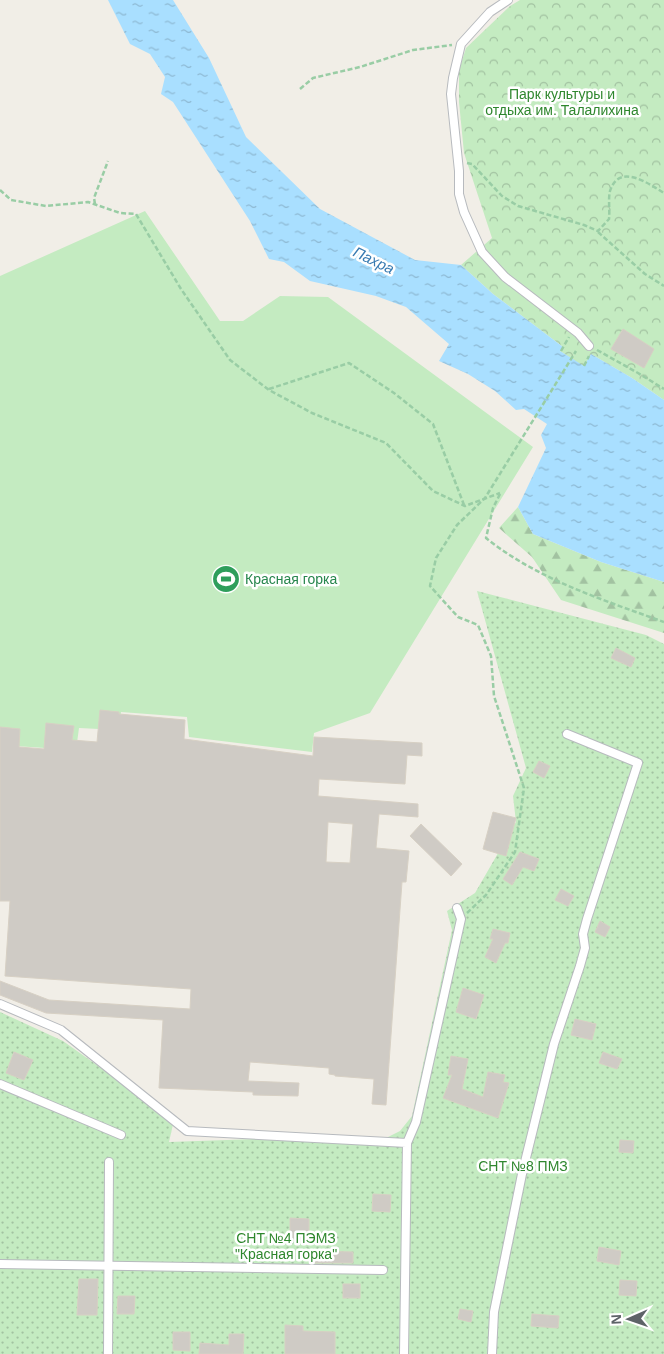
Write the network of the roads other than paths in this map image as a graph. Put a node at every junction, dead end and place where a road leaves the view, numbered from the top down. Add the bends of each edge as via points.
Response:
1 (508, 0) edge
2 (590, 349) road end
3 (567, 734) dead end
4 (457, 908) dead end
5 (0, 1004) edge
6 (0, 1084) edge
7 (120, 1135) dead end
8 (407, 1143) junction
9 (110, 1162) dead end
10 (0, 1264) edge
11 (109, 1265) junction
12 (382, 1270) dead end
13 (108, 1354) edge
14 (404, 1354) edge
15 (492, 1354) edge

1 - 2 lane via 490,12 461,44 451,94 459,194 482,252 505,276 578,333
3 - 15 lane via 638,763 587,919 583,934 585,948 554,1044 522,1174 494,1312
4 - 8 lane via 461,919 416,1122
5 - 8 lane via 61,1030 187,1131
6 - 7 lane
8 - 14 lane
9 - 11 lane
10 - 11 lane
11 - 12 lane
11 - 13 lane

